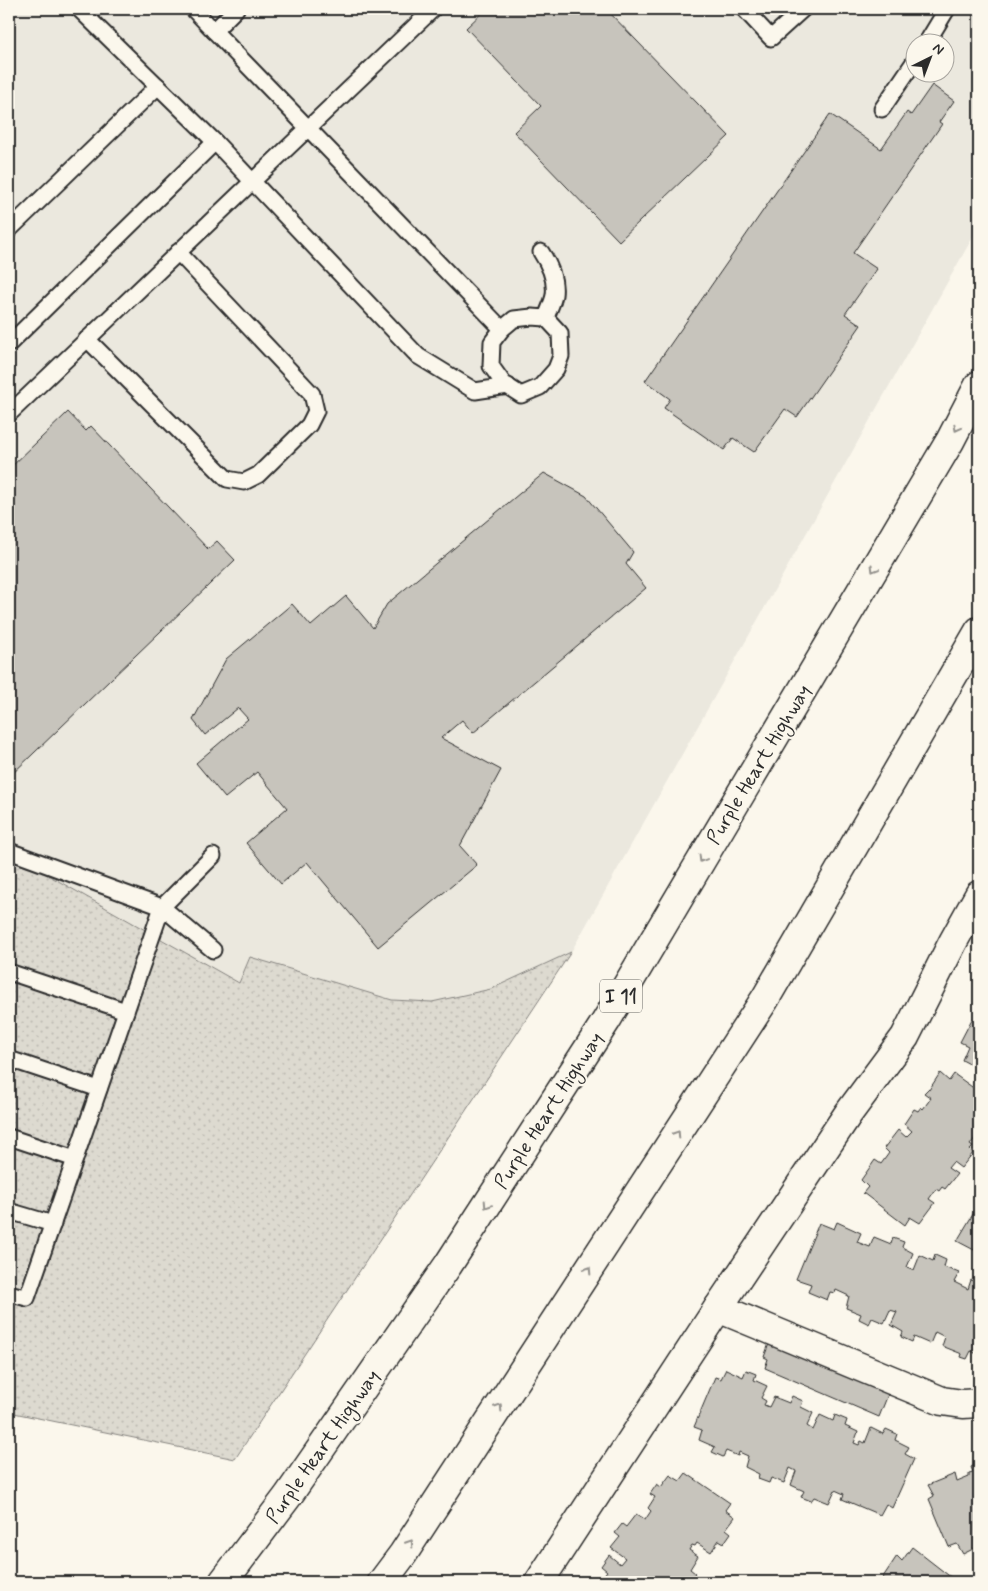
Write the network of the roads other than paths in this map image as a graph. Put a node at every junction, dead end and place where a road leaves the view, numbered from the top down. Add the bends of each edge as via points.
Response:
1 (79, 9) edge
2 (193, 9) edge
3 (236, 9) edge
4 (433, 9) edge
5 (744, 9) edge
6 (803, 9) edge
7 (947, 9) edge
8 (214, 31) junction
9 (933, 32) edge
10 (906, 74) edge
11 (158, 86) junction
12 (882, 109) dead end
13 (309, 129) junction
14 (215, 142) junction
15 (252, 182) junction
16 (9, 230) edge
17 (178, 252) junction
18 (541, 252) dead end
19 (546, 318) junction
20 (502, 329) junction
21 (87, 339) junction
22 (9, 344) edge
23 (979, 385) edge
24 (508, 386) junction
25 (9, 414) edge
26 (979, 631) edge
27 (9, 851) edge
28 (213, 856) dead end
29 (979, 895) edge
30 (162, 907) junction
31 (213, 950) dead end
32 (9, 972) edge
33 (126, 1011) junction
34 (9, 1059) edge
35 (99, 1089) junction
36 (9, 1137) edge
37 (75, 1159) junction
38 (9, 1211) edge
39 (53, 1224) junction
40 (9, 1293) edge
41 (718, 1308) junction
42 (979, 1403) edge
43 (223, 1582) edge
44 (382, 1582) edge
45 (538, 1582) edge

1 - 11 lane
2 - 8 lane
3 - 8 lane
4 - 13 lane
5 - 6 lane via 771,38
7 - 9 lane
8 - 13 lane
10 - 12 lane
11 - 14 lane
11 - 16 lane
13 - 15 lane
13 - 20 lane
14 - 15 lane
14 - 22 lane
15 - 17 lane
15 - 24 lane via 418,356 476,391
17 - 21 lane
17 - 21 lane via 312,394 316,412 309,425 258,475 244,482 227,479
18 - 19 lane via 547,262 554,295
19 - 20 lane via 514,319
19 - 24 lane via 560,333 561,356 556,369 540,387 521,394
20 - 24 lane via 492,342 491,366
21 - 25 lane
23 -> 43 main road, Purple Heart Highway / I 11 via 950,441 606,1020 448,1265 288,1496
44 -> 26 main road via 765,999
27 - 30 lane
28 - 30 lane
29 - 41 main road via 905,1036 848,1114
30 - 31 lane
30 - 33 lane
32 - 33 lane
33 - 35 lane
34 - 35 lane
35 - 37 lane
36 - 37 lane
37 - 39 lane
38 - 39 lane
39 - 40 lane via 27,1298
41 - 42 main road via 942,1401
41 - 45 main road

